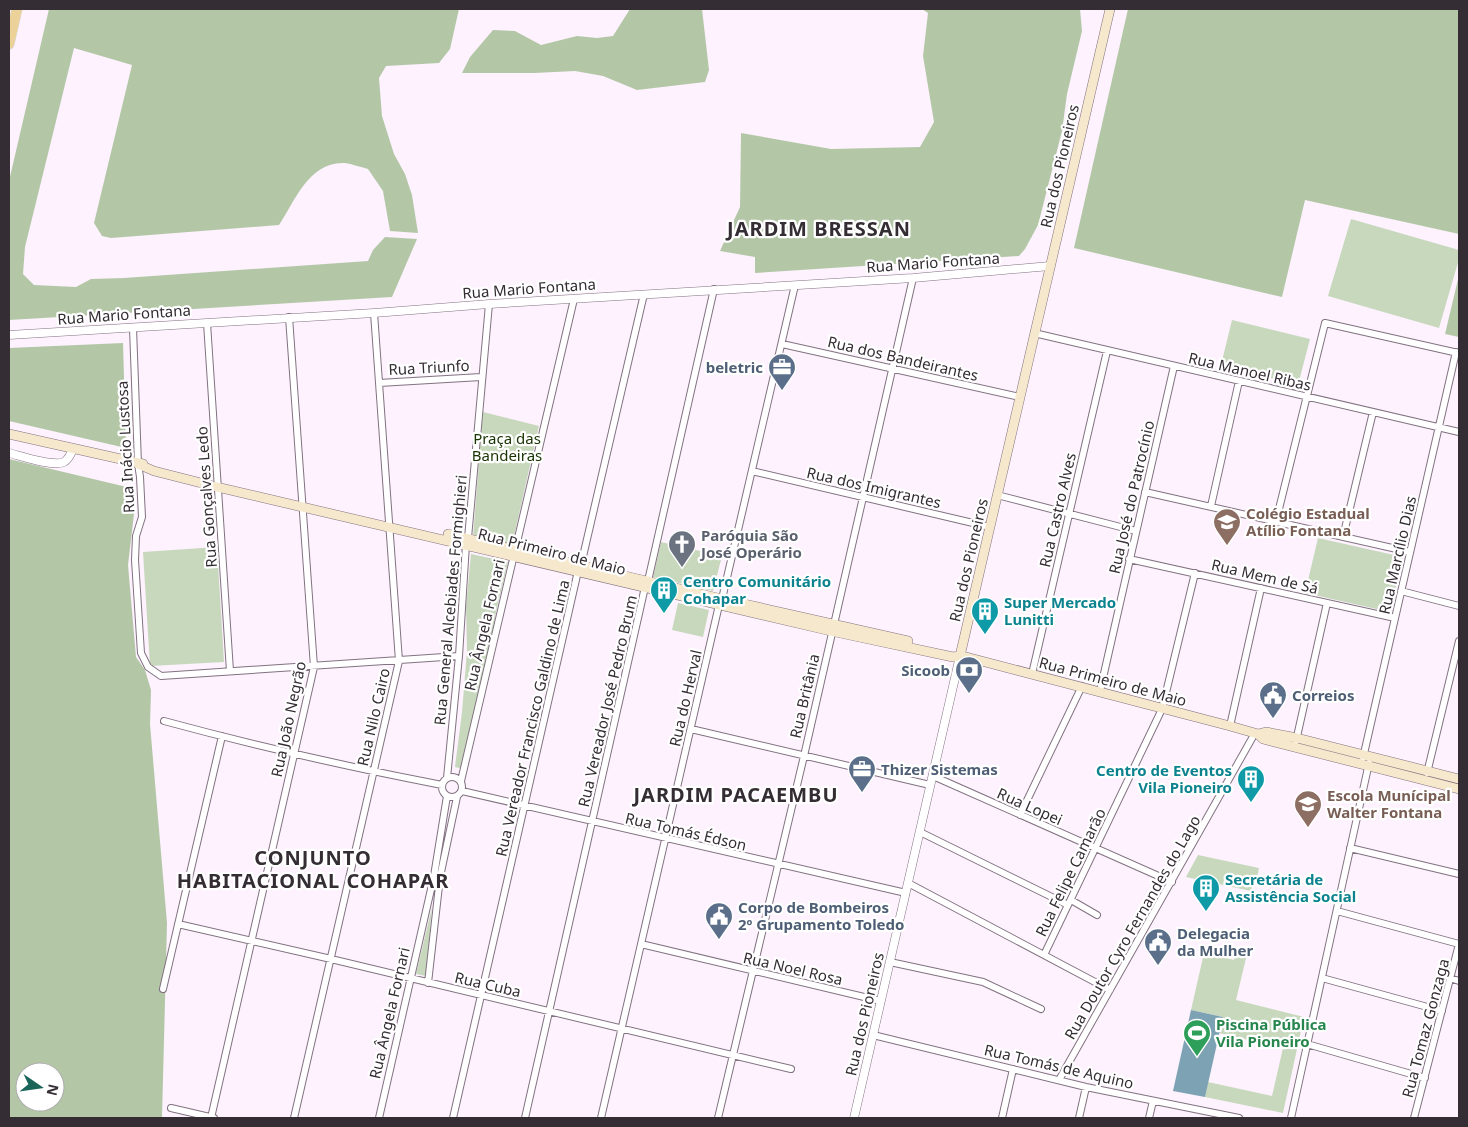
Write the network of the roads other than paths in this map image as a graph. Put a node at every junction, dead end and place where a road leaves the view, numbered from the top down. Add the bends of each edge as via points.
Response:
1 (17, 9) edge
2 (1110, 9) edge
3 (9, 44) edge
4 (1050, 266) junction
5 (913, 278) junction
6 (795, 284) junction
7 (714, 290) junction
8 (644, 294) junction
9 (574, 299) junction
10 (489, 304) junction
11 (374, 314) junction
12 (289, 317) junction
13 (207, 323) junction
14 (133, 328) junction
15 (1034, 333) junction
16 (9, 336) edge
17 (782, 344) junction
18 (1107, 351) junction
19 (1458, 352) edge
20 (1174, 366) junction
21 (892, 369) junction
22 (481, 377) junction
23 (1239, 381) junction
24 (379, 383) junction
25 (1020, 397) junction
26 (1307, 397) junction
27 (1373, 412) junction
28 (1439, 428) junction
29 (1459, 432) edge
30 (9, 434) edge
31 (73, 449) junction
32 (9, 453) edge
33 (138, 464) junction
34 (752, 471) junction
35 (218, 484) junction
36 (1145, 492) junction
37 (997, 495) junction
38 (862, 498) junction
39 (302, 503) junction
40 (1210, 506) junction
41 (1069, 514) junction
42 (1276, 521) junction
43 (388, 523) junction
44 (990, 527) junction
45 (1136, 531) junction
46 (1343, 537) junction
47 (467, 541) junction
48 (514, 552) junction
49 (1410, 552) junction
50 (1129, 559) junction
51 (580, 568) junction
52 (1195, 574) junction
53 (646, 584) junction
54 (1261, 588) junction
55 (1401, 591) junction
56 (720, 602) junction
57 (1327, 603) junction
58 (1459, 606) edge
59 (1395, 618) junction
60 (832, 628) junction
61 (1459, 641) edge
62 (458, 656) junction
63 (960, 656) junction
64 (399, 661) junction
65 (314, 667) junction
66 (230, 671) junction
67 (1032, 674) junction
68 (1082, 686) junction
69 (1100, 691) junction
70 (1162, 709) junction
71 (164, 721) dead end
72 (1230, 726) junction
73 (692, 729) junction
74 (1256, 734) junction
75 (222, 736) junction
76 (1296, 742) junction
77 (294, 753) junction
78 (804, 756) junction
79 (1366, 761) junction
80 (374, 771) junction
81 (932, 776) junction
82 (1426, 776) junction
83 (447, 778) junction
84 (1459, 779) edge
85 (461, 781) junction
86 (442, 784) junction
87 (930, 785) junction
88 (1459, 789) edge
89 (460, 794) junction
90 (447, 796) junction
91 (525, 807) junction
92 (1020, 815) junction
93 (592, 822) junction
94 (920, 832) junction
95 (666, 839) junction
96 (1095, 848) junction
97 (1350, 848) junction
98 (778, 864) junction
99 (1459, 874) edge
100 (437, 876) junction
101 (1172, 882) junction
102 (908, 883) junction
103 (906, 893) junction
104 (1069, 902) junction
105 (1337, 910) junction
106 (1097, 915) dead end
107 (178, 924) junction
108 (250, 942) junction
109 (641, 944) junction
110 (1459, 944) edge
111 (1044, 955) junction
112 (331, 959) junction
113 (890, 962) junction
114 (753, 971) junction
115 (410, 978) junction
116 (1322, 978) junction
117 (1450, 978) junction
118 (1459, 980) edge
119 (428, 982) junction
120 (163, 989) dead end
121 (1110, 990) junction
122 (482, 995) junction
123 (881, 1001) junction
124 (1041, 1009) dead end
125 (549, 1011) junction
126 (1442, 1011) junction
127 (622, 1029) junction
128 (873, 1035) junction
129 (1308, 1044) junction
130 (733, 1055) junction
131 (792, 1069) dead end
132 (1013, 1069) junction
133 (1425, 1078) junction
134 (1059, 1080) junction
135 (1086, 1087) junction
136 (1153, 1101) junction
137 (171, 1108) dead end
138 (1219, 1116) edge
139 (213, 1118) edge
140 (294, 1118) edge
141 (379, 1118) edge
142 (453, 1118) edge
143 (525, 1118) edge
144 (601, 1118) edge
145 (718, 1118) edge
146 (854, 1118) edge
147 (1002, 1118) edge
148 (1079, 1118) edge
149 (1149, 1118) edge
150 (1239, 1118) edge
151 (1291, 1118) edge
152 (1414, 1118) edge

1 - 3 main road
2 - 4 main road, Rua dos Pioneiros
4 - 5 street, Rua Mario Fontana
4 - 15 main road, Rua dos Pioneiros
5 - 6 street, Rua Mario Fontana
5 - 21 street, Rua Britânia
6 - 7 street, Rua Mario Fontana
6 - 17 street, Rua do Herval
7 - 8 street, Rua Mario Fontana
7 - 53 street, Rua Vereador José Pedro Brum
8 - 9 street, Rua Mario Fontana
8 - 51 street, Rua Vereador Francisco Galdino de Lima
9 - 10 street, Rua Mario Fontana
9 - 48 street, Rua Ângela Fornari
10 - 11 street, Rua Mario Fontana
10 - 22 street, Rua General Alcebiades Formighieri
11 - 12 street, Rua Mario Fontana
11 - 24 street, Rua Nilo Cairo
12 - 13 street, Rua Mario Fontana
12 - 39 street, Rua João Negrão
13 - 14 street, Rua Mario Fontana
13 - 35 street, Rua Gonçalves Ledo
14 - 16 street, Rua Mario Fontana
14 - 33 street, Rua Inácio Lustosa
15 - 18 street, Rua Manoel Ribas
15 - 25 main road, Rua dos Pioneiros
17 - 21 street, Rua dos Bandeirantes
17 - 34 street, Rua do Herval
18 - 20 street, Rua Manoel Ribas
18 - 41 street, Rua Castro Alves
19 - 26 street via 1325,322
19 - 28 street, Rua Marcílio Dias
20 - 23 street, Rua Manoel Ribas
20 - 36 street, Rua José do Patrocínio
21 - 25 street, Rua dos Bandeirantes
21 - 38 street, Rua Britânia
22 - 24 street, Rua Triunfo
22 - 47 street, Rua General Alcebiades Formighieri
23 - 26 street, Rua Manoel Ribas
23 - 40 street
24 - 43 street, Rua Nilo Cairo
25 - 37 main road, Rua dos Pioneiros
26 - 27 street, Rua Manoel Ribas
26 - 42 street
27 - 28 street, Rua Manoel Ribas
27 - 46 street
28 - 29 street, Rua Manoel Ribas
28 - 49 street, Rua Marcílio Dias
30 - 31 main road, Rua Primeiro de Maio
31 - 32 street via 65,461 53,463
31 - 33 main road, Rua Primeiro de Maio
33 - 35 main road, Rua Primeiro de Maio via 154,471
33 - 66 street, Rua Inácio Lustosa via 142,517 136,536 135,560 140,653 148,667 161,676
34 - 38 street, Rua dos Imigrantes
34 - 56 street, Rua do Herval
35 - 39 main road, Rua Primeiro de Maio
35 - 66 street, Rua Gonçalves Ledo
36 - 40 street
36 - 45 street, Rua José do Patrocínio
37 - 41 street
37 - 44 main road, Rua dos Pioneiros
38 - 44 street, Rua dos Imigrantes
38 - 60 street, Rua Britânia
39 - 43 main road, Rua Primeiro de Maio
39 - 65 street, Rua João Negrão
40 - 42 street
41 - 45 street
41 - 67 street, Rua Castro Alves
42 - 46 street
43 - 47 main road, Rua Primeiro de Maio
43 - 64 street, Rua Nilo Cairo
44 - 63 main road, Rua dos Pioneiros
45 - 50 street, Rua José do Patrocínio
46 - 49 street
47 - 48 main road, Rua Primeiro de Maio
47 - 62 street, Rua General Alcebiades Formighieri
48 - 51 main road, Rua Primeiro de Maio
48 - 85 street, Rua Ângela Fornari
49 - 55 street, Rua Marcílio Dias
50 - 52 street, Rua Mem de Sá
50 - 69 street, Rua José do Patrocínio
51 - 53 main road, Rua Primeiro de Maio
51 - 91 street, Rua Vereador Francisco Galdino de Lima
52 - 54 street, Rua Mem de Sá
52 - 70 street, Rua Felipe Camarão
53 - 56 main road, Rua Primeiro de Maio
53 - 93 street, Rua Vereador José Pedro Brum
54 - 57 street, Rua Mem de Sá
54 - 72 street
55 - 58 street
55 - 59 street, Rua Marcílio Dias
56 - 60 main road, Rua Primeiro de Maio
56 - 73 street, Rua do Herval
57 - 59 street, Rua Mem de Sá
57 - 76 street
59 - 79 street, Rua Marcílio Dias
60 - 63 main road, Rua Primeiro de Maio
60 - 78 street, Rua Britânia
61 - 82 street
62 - 64 street
62 - 83 street, Rua General Alcebiades Formighieri
63 - 67 main road, Rua Primeiro de Maio
63 - 81 street, Rua dos Pioneiros
64 - 65 street
64 - 80 street, Rua Nilo Cairo
65 - 66 street
65 - 77 street, Rua João Negrão
67 - 68 main road, Rua Primeiro de Maio
68 - 69 main road, Rua Primeiro de Maio
68 - 92 street
69 - 70 main road, Rua Primeiro de Maio
70 - 72 main road, Rua Primeiro de Maio
70 - 96 street, Rua Felipe Camarão
71 - 75 street
72 - 74 main road, Rua Primeiro de Maio
73 - 78 street
73 - 95 street, Rua do Herval
74 - 76 main road, Rua Primeiro de Maio via 1263,739
74 - 101 street, Rua Doutor Cyro Fernandes do Lago
75 - 77 street
75 - 107 street
76 - 79 main road, Rua Primeiro de Maio
77 - 80 street
77 - 108 street, Rua João Negrão
78 - 87 street
78 - 98 street, Rua Britânia
79 - 82 main road, Rua Primeiro de Maio
79 - 97 street, Rua Marcílio Dias
80 - 86 street
80 - 112 street, Rua Nilo Cairo
81 - 87 street, Rua dos Pioneiros
81 - 92 street, Rua Lopei
82 - 84 main road, Rua Primeiro de Maio
82 - 88 main road, Rua Primeiro de Maio
83 - 85 street
83 - 86 street
85 - 89 street
86 - 90 street via 442,791
87 - 94 street, Rua dos Pioneiros
89 - 90 street
89 - 91 street, Rua Tomás Édson
89 - 100 street, Rua Ângela Fornari
90 - 100 street, Rua Ângela Fornari
91 - 93 street, Rua Tomás Édson
91 - 122 street, Rua Vereador Francisco Galdino de Lima
92 - 96 street, Rua Lopei
93 - 95 street, Rua Tomás Édson
93 - 125 street, Rua Vereador José Pedro Brum
94 - 102 street, Rua dos Pioneiros
94 - 104 street
95 - 98 street, Rua Tomás Édson
95 - 109 street, Rua do Herval
96 - 101 street, Rua Lopei
96 - 104 street, Rua Felipe Camarão
97 - 99 street
97 - 105 street, Rua Marcílio Dias
98 - 103 street, Rua Tomás Édson
98 - 114 street, Rua Britânia
100 - 115 street, Rua Ângela Fornari
100 - 119 street, Rua Ângela Fornari
101 - 121 street, Rua Doutor Cyro Fernandes do Lago
102 - 103 street, Rua dos Pioneiros
102 - 111 street
103 - 113 street, Rua dos Pioneiros
104 - 106 street
104 - 111 street, Rua Felipe Camarão
105 - 110 street
105 - 116 street, Rua Marcílio Dias
107 - 108 street, Rua Cuba
107 - 120 street
108 - 112 street, Rua Cuba
108 - 139 street, Rua João Negrão
109 - 114 street, Rua Noel Rosa
109 - 127 street, Rua do Herval
110 - 117 street, Rua Tomaz Gonzaga
111 - 121 street
112 - 115 street, Rua Cuba
112 - 140 street, Rua Nilo Cairo
113 - 123 street, Rua dos Pioneiros
113 - 124 street via 983,982
114 - 123 street, Rua Noel Rosa
114 - 130 street, Rua Britânia
115 - 119 street, Rua Cuba
115 - 141 street, Rua Ângela Fornari
116 - 126 street
116 - 129 street, Rua Marcílio Dias
117 - 118 street
117 - 126 street, Rua Tomaz Gonzaga
119 - 122 street, Rua Cuba
121 - 134 street, Rua Doutor Cyro Fernandes do Lago
122 - 125 street, Rua Cuba
122 - 142 street, Rua Vereador Francisco Galdino de Lima
123 - 128 street, Rua dos Pioneiros
125 - 127 street, Rua Cuba
125 - 143 street, Rua Vereador José Pedro Brum
126 - 133 street, Rua Tomaz Gonzaga
127 - 130 street, Rua Cuba
127 - 144 street, Rua do Herval
128 - 132 street, Rua Tomás de Aquino
128 - 146 street, Rua dos Pioneiros
129 - 133 street
129 - 151 street, Rua Marcílio Dias
130 - 131 street, Rua Cuba
130 - 145 street, Rua Britânia
132 - 134 street, Rua Tomás de Aquino
132 - 147 street
133 - 152 street, Rua Tomaz Gonzaga
134 - 135 street, Rua Tomás de Aquino
135 - 136 street, Rua Tomás de Aquino
135 - 148 street
136 - 138 street, Rua Tomás de Aquino
136 - 149 street
137 - 139 street
138 - 150 street, Rua Tomás de Aquino

